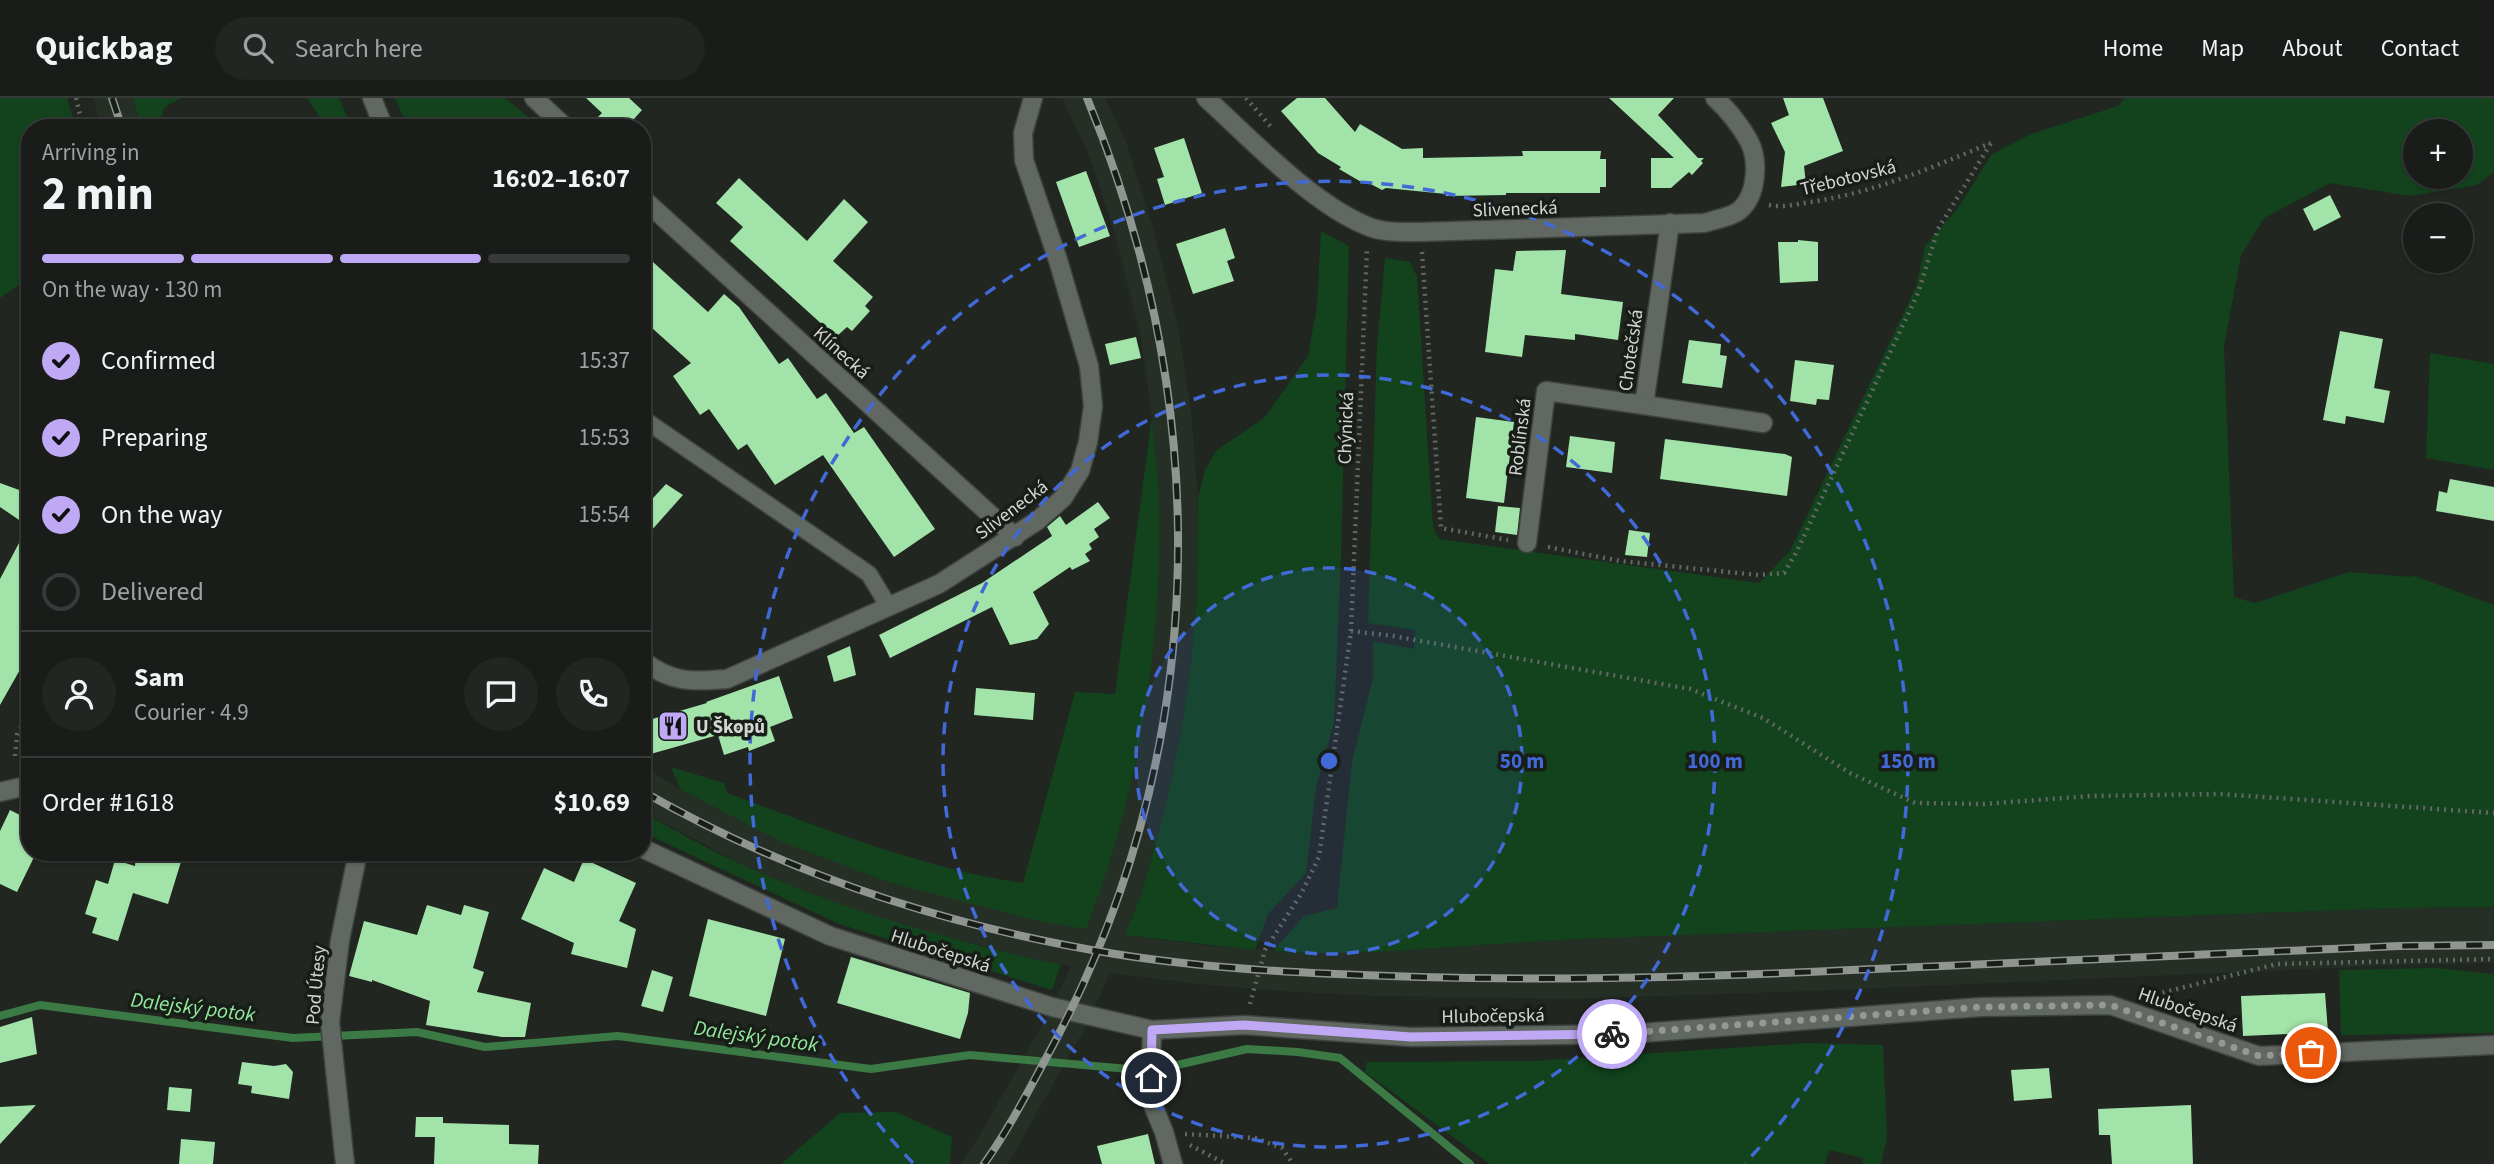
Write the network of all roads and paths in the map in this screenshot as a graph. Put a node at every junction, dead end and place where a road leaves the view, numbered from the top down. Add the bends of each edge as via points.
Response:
1 (76, 98) edge
2 (372, 98) edge
3 (534, 98) edge
4 (1033, 98) edge
5 (1206, 98) edge
6 (1246, 98) edge
7 (1715, 98) edge
8 (81, 119) edge
9 (380, 119) edge
10 (556, 119) edge
11 (1273, 128) dead end
12 (1991, 143) dead end
13 (1749, 200) junction
14 (651, 206) edge
15 (1670, 223) junction
16 (1368, 227) junction
17 (1644, 405) junction
18 (1763, 422) dead end
19 (651, 424) edge
20 (1015, 537) junction
21 (1527, 543) dead end
22 (889, 607) junction
23 (1351, 631) junction
24 (651, 666) edge
25 (21, 729) edge
26 (15, 756) dead end
27 (21, 787) edge
28 (0, 792) edge
29 (2494, 813) edge
30 (651, 852) edge
31 (356, 861) edge
32 (2494, 959) edge
33 (2110, 1005) junction
34 (1244, 1025) junction
35 (1152, 1030) junction
36 (2494, 1045) edge
37 (1170, 1133) junction
38 (345, 1164) edge
39 (1173, 1164) edge
40 (1226, 1164) edge
41 (1293, 1164) edge

1 - 8 path
2 - 9 street
3 - 10 street
4 - 20 street, Slivenecká via 1023,133 1024,160 1089,366 1093,406 1080,471 1063,498
5 - 16 street, Slivenecká via 1294,178
6 - 11 path
7 - 13 street via 1751,144 1755,177
12 - 13 path, Třebotovská via 1890,184 1832,199 1778,207
13 - 15 street, Slivenecká via 1739,212 1705,223
14 - 20 street, Klínecká
15 - 16 street, Slivenecká via 1420,232
15 - 17 street, Chotečská
16 - 23 path, Chýnická
17 - 18 street, Chotečská
17 - 21 street, Roblínská via 1546,391
19 - 22 lane via 869,574
20 - 22 street, Slivenecká via 939,584
22 - 24 street, Slivenecká via 727,679 694,682
23 - 29 path via 1690,689 1763,718 1850,773 1915,803 2220,794
23 - 34 path, Chýnická via 1318,858 1265,950
25 - 26 path
27 - 28 street
30 - 35 street, Hlubočepská via 830,936 1052,1007
31 - 38 street, Pod Útesy via 330,1022
32 - 33 path via 2277,964
33 - 34 street, Hlubočepská via 1981,1007 1628,1034 1411,1037
33 - 36 street, Hlubočepská via 2259,1056
34 - 35 street, Hlubočepská
35 - 37 street via 1150,1098
37 - 39 street
37 - 40 path
37 - 41 path via 1255,1138 1282,1148

